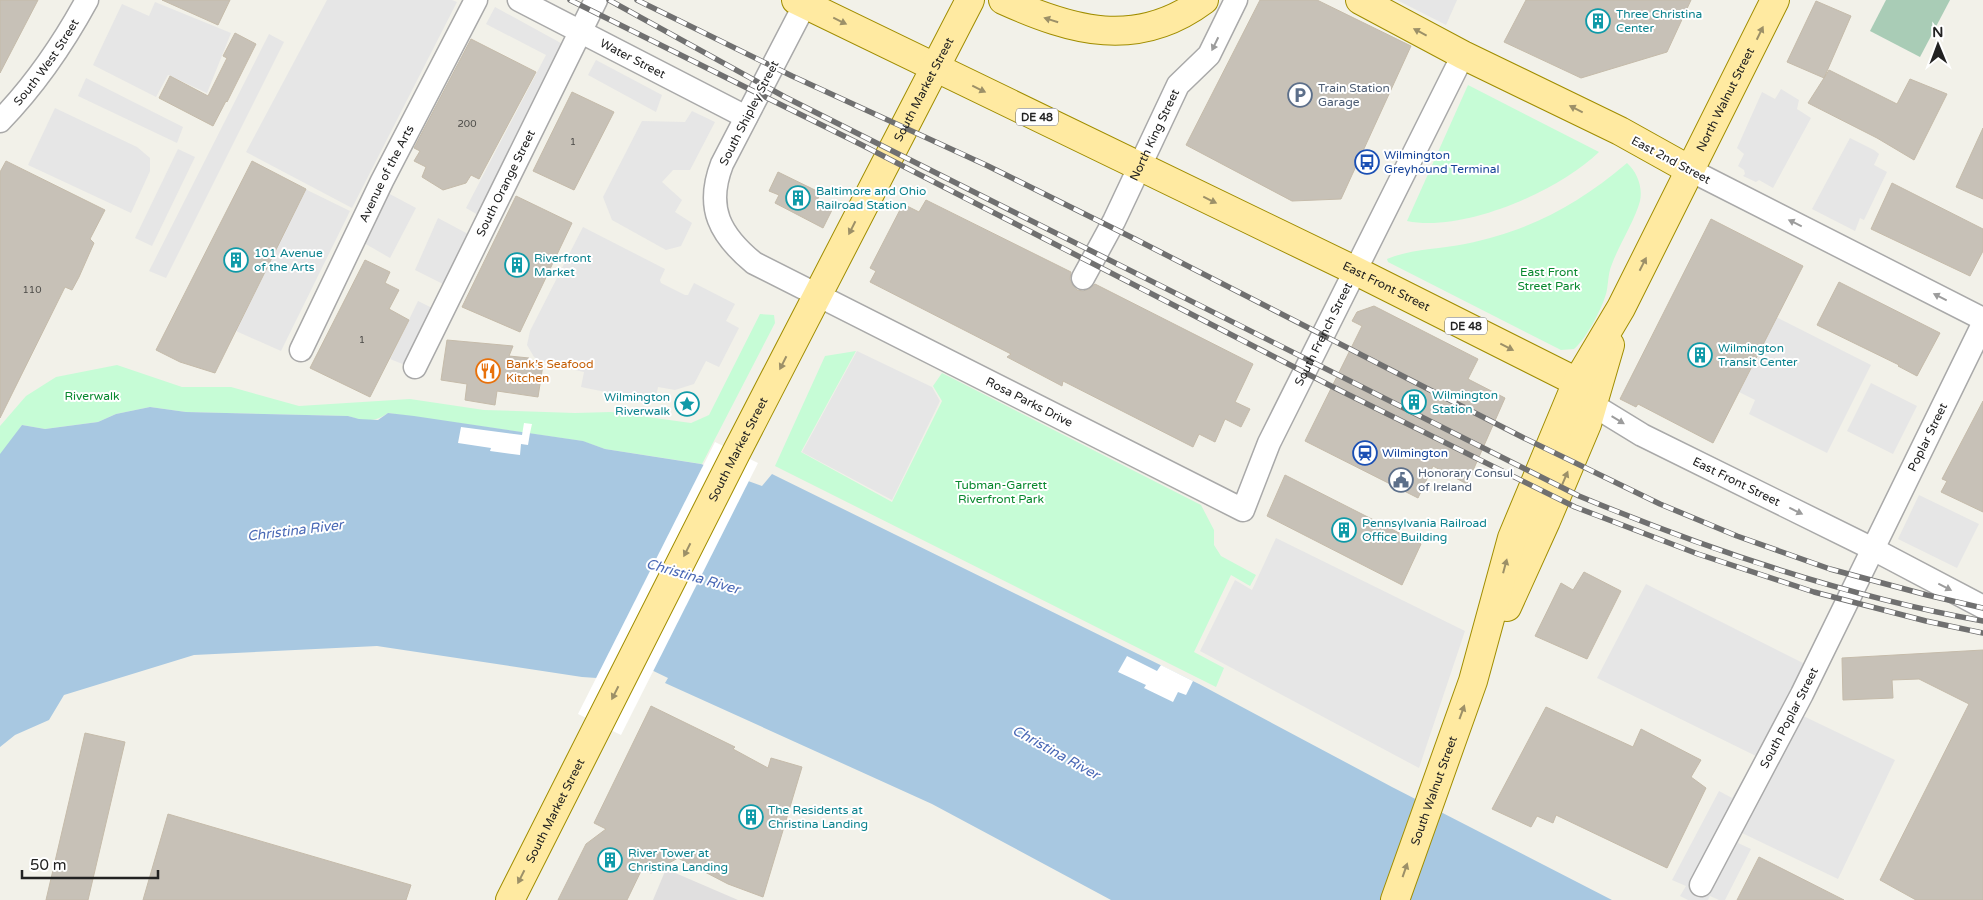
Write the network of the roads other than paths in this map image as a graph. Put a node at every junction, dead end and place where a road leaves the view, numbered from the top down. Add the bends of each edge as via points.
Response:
1 (87, 0) edge
2 (476, 0) edge
3 (519, 0) edge
4 (596, 0) edge
5 (970, 0) edge
6 (1003, 0) edge
7 (1204, 0) edge
8 (1236, 0) edge
9 (1360, 0) edge
10 (1775, 0) edge
11 (801, 2) edge
12 (581, 32) junction
13 (1463, 55) junction
14 (936, 67) junction
15 (746, 118) junction
16 (0, 121) edge
17 (1139, 166) junction
18 (1690, 170) junction
19 (1354, 270) junction
20 (1083, 278) dead end
21 (818, 296) junction
22 (1621, 308) junction
23 (1983, 319) edge
24 (1983, 324) edge
25 (301, 350) dead end
26 (415, 367) dead end
27 (1577, 382) junction
28 (1593, 405) junction
29 (1243, 510) joint
30 (1536, 515) junction
31 (1873, 549) junction
32 (1983, 607) edge
33 (1701, 885) dead end
34 (510, 900) edge
35 (1395, 900) edge

1 - 16 street, South West Street via 56,53 20,101
2 - 25 street, Avenue of the Arts via 382,181
3 - 12 street, Water Street
4 - 12 street, South Orange Street
5 - 14 main road, South Market Street
7 -> 6 main road via 1164,24 1132,31 1098,32 1035,14
8 -> 17 street, North King Street via 1210,55 1178,85
13 -> 9 main road, East 2nd Street
18 -> 10 main road, North Walnut Street
11 -> 14 main road, DE 48
11 - 15 street, South Shipley Street
12 - 15 street, Water Street
12 - 26 street, South Orange Street
18 -> 13 main road, East 2nd Street via 1620,131
13 - 19 street, South French Street
14 -> 17 main road, East Front Street / DE 48
14 -> 21 main road, South Market Street
15 - 21 street, South Shipley Street via 716,179 716,211 723,231 754,263
17 -> 19 main road, East Front Street / DE 48
17 - 20 street, North King Street
22 -> 18 main road, North Walnut Street
23 -> 18 street, East 2nd Street
19 -> 27 main road, East Front Street / DE 48
19 - 29 street, South French Street via 1269,443
21 - 29 street, Rosa Parks Drive
21 -> 34 main road, South Market Street
22 - 27 main road, North Walnut Street
22 - 28 main road, North Walnut Street
24 - 31 street, Poplar Street
27 - 28 street, East Front Street
27 - 30 main road, North Walnut Street
30 -> 28 main road, North Walnut Street via 1583,435
28 -> 31 street, East Front Street via 1642,435
35 -> 30 main road, South Walnut Street
31 -> 32 street, East Front Street
31 - 33 street, South Poplar Street via 1802,694

